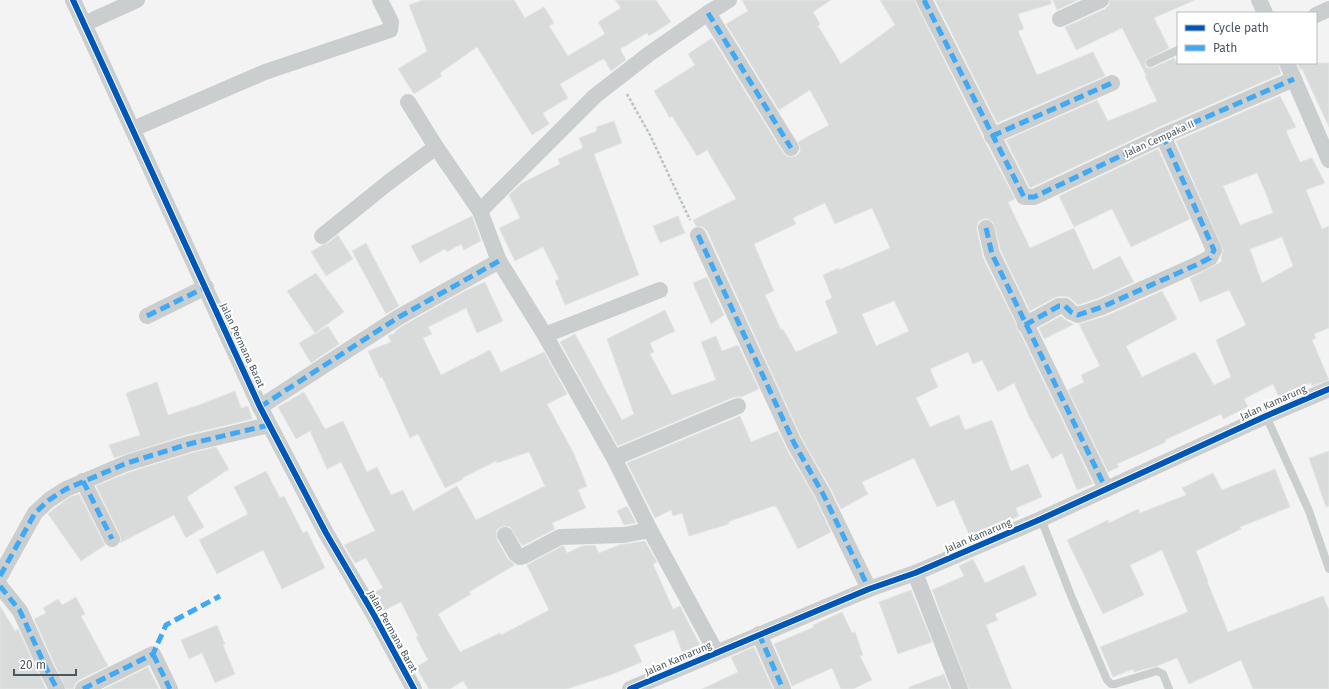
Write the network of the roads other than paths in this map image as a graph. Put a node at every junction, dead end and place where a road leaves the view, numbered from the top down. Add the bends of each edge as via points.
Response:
1 (73, 0) edge
2 (137, 0) edge
3 (380, 0) edge
4 (729, 0) edge
5 (924, 0) edge
6 (1101, 0) edge
7 (1329, 9) edge
8 (708, 13) junction
9 (1317, 15) edge
10 (1060, 19) dead end
11 (84, 24) junction
12 (1177, 50) edge
13 (1150, 63) dead end
14 (1287, 64) edge
15 (1294, 79) junction
16 (1112, 83) dead end
17 (408, 102) dead end
18 (133, 129) junction
19 (992, 136) junction
20 (1164, 136) junction
21 (436, 147) junction
22 (791, 148) dead end
23 (1329, 160) edge
24 (480, 211) junction
25 (986, 228) dead end
26 (698, 235) road end
27 (322, 236) dead end
28 (499, 261) junction
29 (206, 287) junction
30 (660, 290) dead end
31 (147, 316) dead end
32 (1025, 325) junction
33 (544, 335) junction
34 (1329, 389) edge
35 (738, 406) dead end
36 (260, 407) junction
37 (1266, 416) junction
38 (269, 425) junction
39 (614, 458) junction
40 (83, 481) junction
41 (1106, 490) junction
42 (1041, 519) junction
43 (650, 530) junction
44 (505, 535) dead end
45 (112, 538) dead end
46 (1329, 569) edge
47 (915, 573) junction
48 (0, 576) edge
49 (0, 586) edge
50 (869, 589) junction
51 (759, 634) junction
52 (716, 652) junction
53 (58, 689) edge
54 (83, 689) edge
55 (170, 689) edge
56 (414, 689) edge
57 (630, 689) edge
58 (783, 689) edge
59 (960, 689) edge
60 (1169, 689) edge

1 - 11 street, Jalan Permana Barat
2 - 11 street
3 - 18 street via 391,22 390,30 265,72
4 - 8 street
5 - 19 street
6 - 10 street
7 - 9 street
8 - 22 street
8 - 24 street via 595,96
11 - 18 street, Jalan Permana Barat
12 - 13 lane
14 - 15 street
15 - 20 street, Jalan Cempaka II
15 - 23 street
16 - 19 street
17 - 21 street
18 - 29 street, Jalan Permana Barat
19 - 20 street, Jalan Cempaka II via 1024,197 1034,197
20 - 32 street via 1214,250 1210,258 1102,307 1078,315 1065,306 1059,306
21 - 24 street
21 - 27 street
24 - 28 street
25 - 32 street via 992,254
26 - 50 street via 794,443 823,494
28 - 33 street
28 - 36 street via 399,317
29 - 31 street
29 - 36 street, Jalan Permana Barat
30 - 33 street
32 - 41 street
33 - 39 street
34 - 37 street, Jalan Kamarung
35 - 39 street
36 - 38 street, Jalan Permana Barat
37 - 41 street, Jalan Kamarung
37 - 46 lane via 1309,511
38 - 40 street via 189,444 127,463
38 - 56 street, Jalan Permana Barat via 326,533
39 - 43 street
40 - 45 street
40 - 48 street via 49,500 35,513
41 - 42 street, Jalan Kamarung
42 - 47 street, Jalan Kamarung
42 - 60 lane via 1107,680 1115,684 1157,671 1163,674
43 - 44 street via 624,535 560,537 520,557
43 - 52 street
47 - 50 street, Jalan Kamarung
47 - 59 street
49 - 53 street via 20,611
50 - 51 street, Jalan Kamarung
51 - 52 street, Jalan Kamarung
51 - 58 street
52 - 57 street, Jalan Kamarung
54 - 55 street via 153,654

